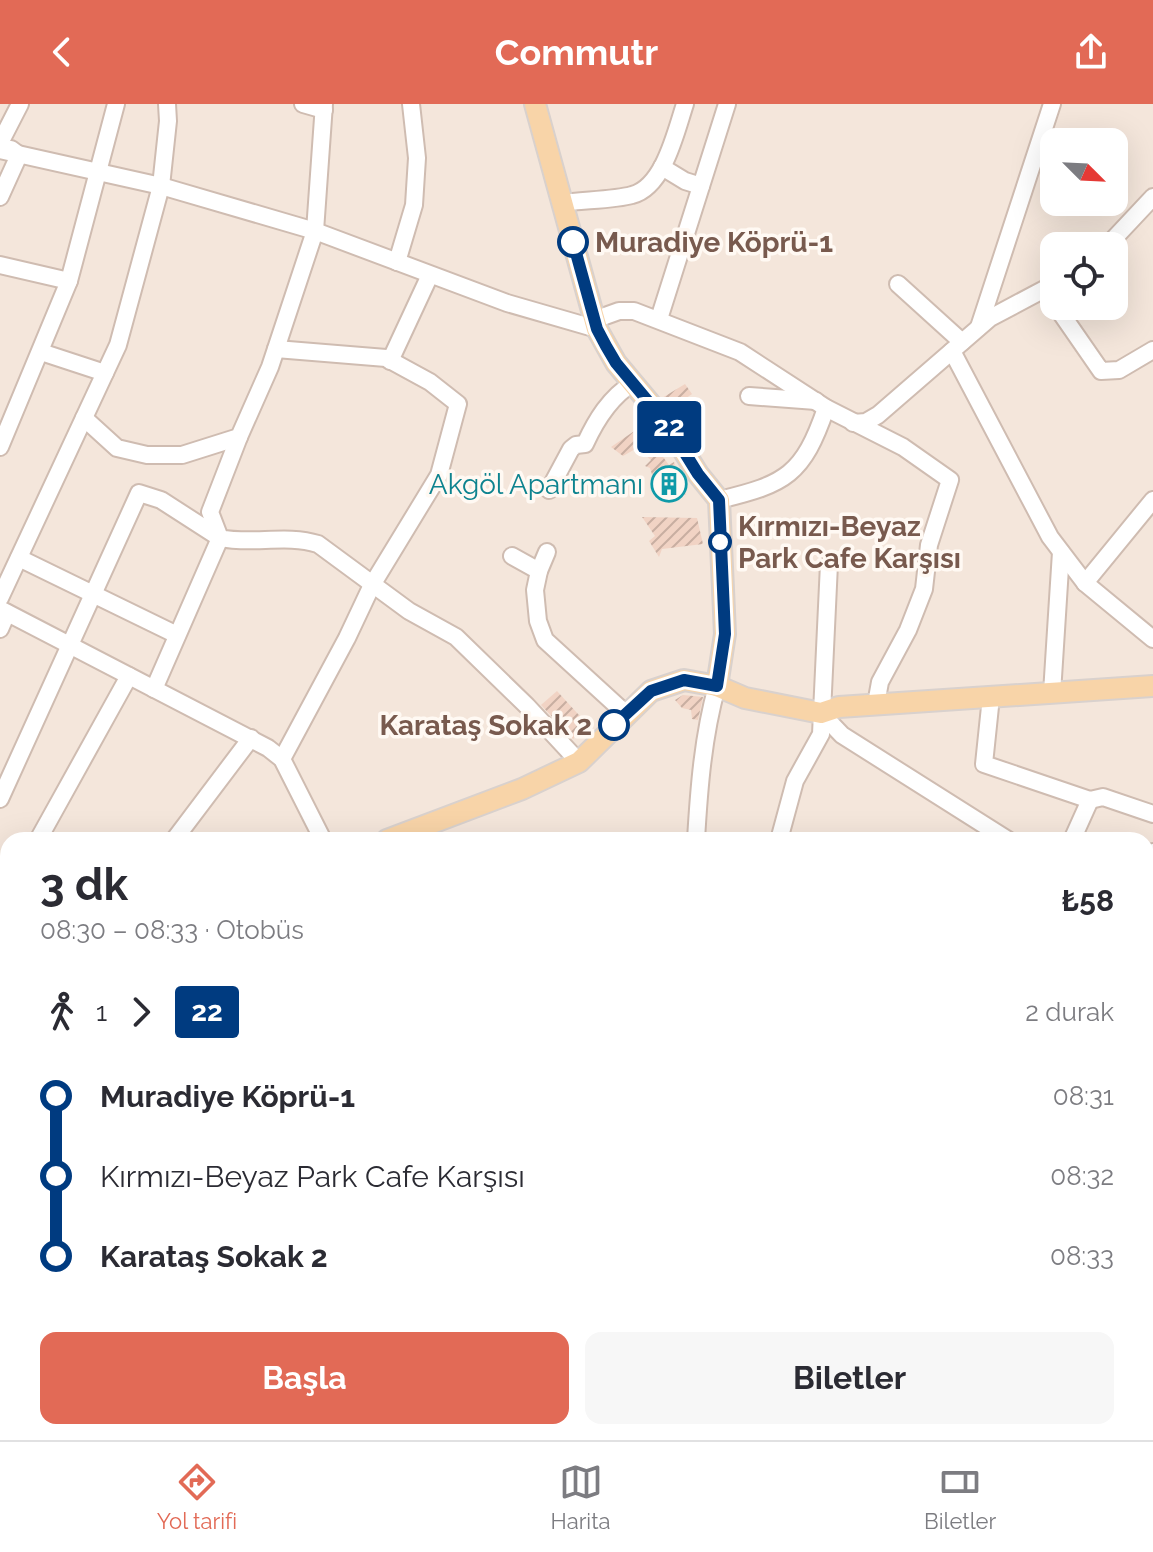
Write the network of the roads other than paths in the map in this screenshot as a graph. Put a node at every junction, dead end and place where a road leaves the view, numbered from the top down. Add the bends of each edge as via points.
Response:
1 (20, 104) edge
2 (116, 104) edge
3 (167, 104) edge
4 (303, 104) edge
5 (411, 104) edge
6 (535, 104) edge
7 (685, 104) edge
8 (727, 104) edge
9 (1051, 104) edge
10 (324, 107) edge
11 (0, 141) edge
12 (0, 150) edge
13 (19, 155) junction
14 (662, 167) junction
15 (99, 173) junction
16 (161, 186) junction
17 (701, 186) junction
18 (0, 197) edge
19 (1153, 197) edge
20 (562, 203) junction
21 (315, 231) junction
22 (1120, 232) edge
23 (397, 262) junction
24 (0, 265) edge
25 (430, 275) junction
26 (69, 281) junction
27 (898, 284) dead end
28 (1040, 300) edge
29 (659, 319) junction
30 (1068, 320) edge
31 (596, 324) junction
32 (978, 328) junction
33 (957, 347) junction
34 (276, 349) junction
35 (1153, 350) edge
36 (41, 352) junction
37 (390, 361) junction
38 (105, 373) junction
39 (633, 383) junction
40 (749, 396) dead end
41 (821, 404) junction
42 (84, 418) junction
43 (853, 423) junction
44 (239, 437) junction
45 (0, 447) edge
46 (549, 490) dead end
47 (719, 500) junction
48 (1153, 500) edge
49 (220, 538) junction
50 (547, 552) dead end
51 (1061, 552) junction
52 (512, 556) dead end
53 (19, 558) junction
54 (829, 564) dead end
55 (539, 571) junction
56 (1085, 583) junction
57 (372, 585) junction
58 (93, 594) junction
59 (2, 607) edge
60 (0, 629) edge
61 (177, 635) junction
62 (1153, 639) edge
63 (70, 646) junction
64 (129, 676) junction
65 (717, 686) junction
66 (1153, 686) edge
67 (154, 689) junction
68 (1052, 693) junction
69 (991, 697) junction
70 (876, 704) junction
71 (821, 713) junction
72 (626, 714) junction
73 (251, 738) junction
74 (282, 759) junction
75 (579, 762) junction
76 (0, 799) edge
77 (1090, 800) junction
78 (1153, 814) edge
79 (42, 832) edge
80 (180, 832) edge
81 (319, 832) edge
82 (408, 832) edge
83 (697, 832) edge
84 (781, 832) edge
85 (982, 832) edge
86 (1076, 832) edge

1 - 11 street
2 - 15 street
3 - 16 street
4 - 10 street
5 - 23 street via 417,158 414,205
6 - 20 main road
7 - 14 street
8 - 17 street
9 - 32 street
10 - 21 street
11 - 13 street
12 - 13 street
13 - 15 street
13 - 18 street
14 - 17 street
14 - 20 street via 647,188 633,195
15 - 16 street
15 - 26 street
16 - 21 street
16 - 38 street via 118,345
17 - 29 street
19 - 22 street
20 - 31 main road
21 - 23 street
21 - 34 street
23 - 25 street
24 - 26 street
25 - 31 street via 553,318
25 - 37 street
26 - 36 street
27 - 33 street
28 - 32 street via 990,318
29 - 31 street via 619,311
29 - 41 street via 740,352
30 - 35 street via 1101,371 1119,370
31 - 39 main road
32 - 33 street
33 - 43 street via 878,415
33 - 51 street
34 - 37 street
34 - 44 street
36 - 38 street
36 - 45 street
37 - 57 street via 458,404 439,475
38 - 42 street
39 - 46 street via 620,390 595,421 585,444 571,449
39 - 47 main road
40 - 41 street
41 - 43 street
41 - 47 street via 819,430 796,469 774,485
42 - 44 street via 117,448 147,455 182,455
42 - 53 street
43 - 70 street via 903,447 950,480 929,545 924,589 880,682
44 - 49 street via 210,512
47 - 65 main road via 725,634
48 - 56 street
49 - 57 street via 302,539 318,544
49 - 58 street via 161,500 139,493
49 - 61 street
50 - 55 street
51 - 56 street
51 - 68 street
52 - 55 street
53 - 58 street
53 - 59 street
54 - 71 street
55 - 72 street via 536,607 545,640
56 - 62 street
57 - 74 street
57 - 75 street via 456,637
58 - 61 street
58 - 63 street
59 - 60 street
59 - 63 street
61 - 67 street
63 - 64 street
63 - 76 street
64 - 67 street
64 - 79 street
65 - 71 main road via 745,698
65 - 72 main road via 684,680 651,691
65 - 83 street via 704,745
66 - 68 main road
67 - 73 street
68 - 69 main road
69 - 70 main road
69 - 77 street via 984,764
70 - 71 main road
71 - 84 street via 821,734 795,781
71 - 85 street via 842,735
72 - 75 main road
73 - 74 street
73 - 80 street
74 - 81 street
75 - 82 main road
77 - 78 street via 1103,797
77 - 86 street

